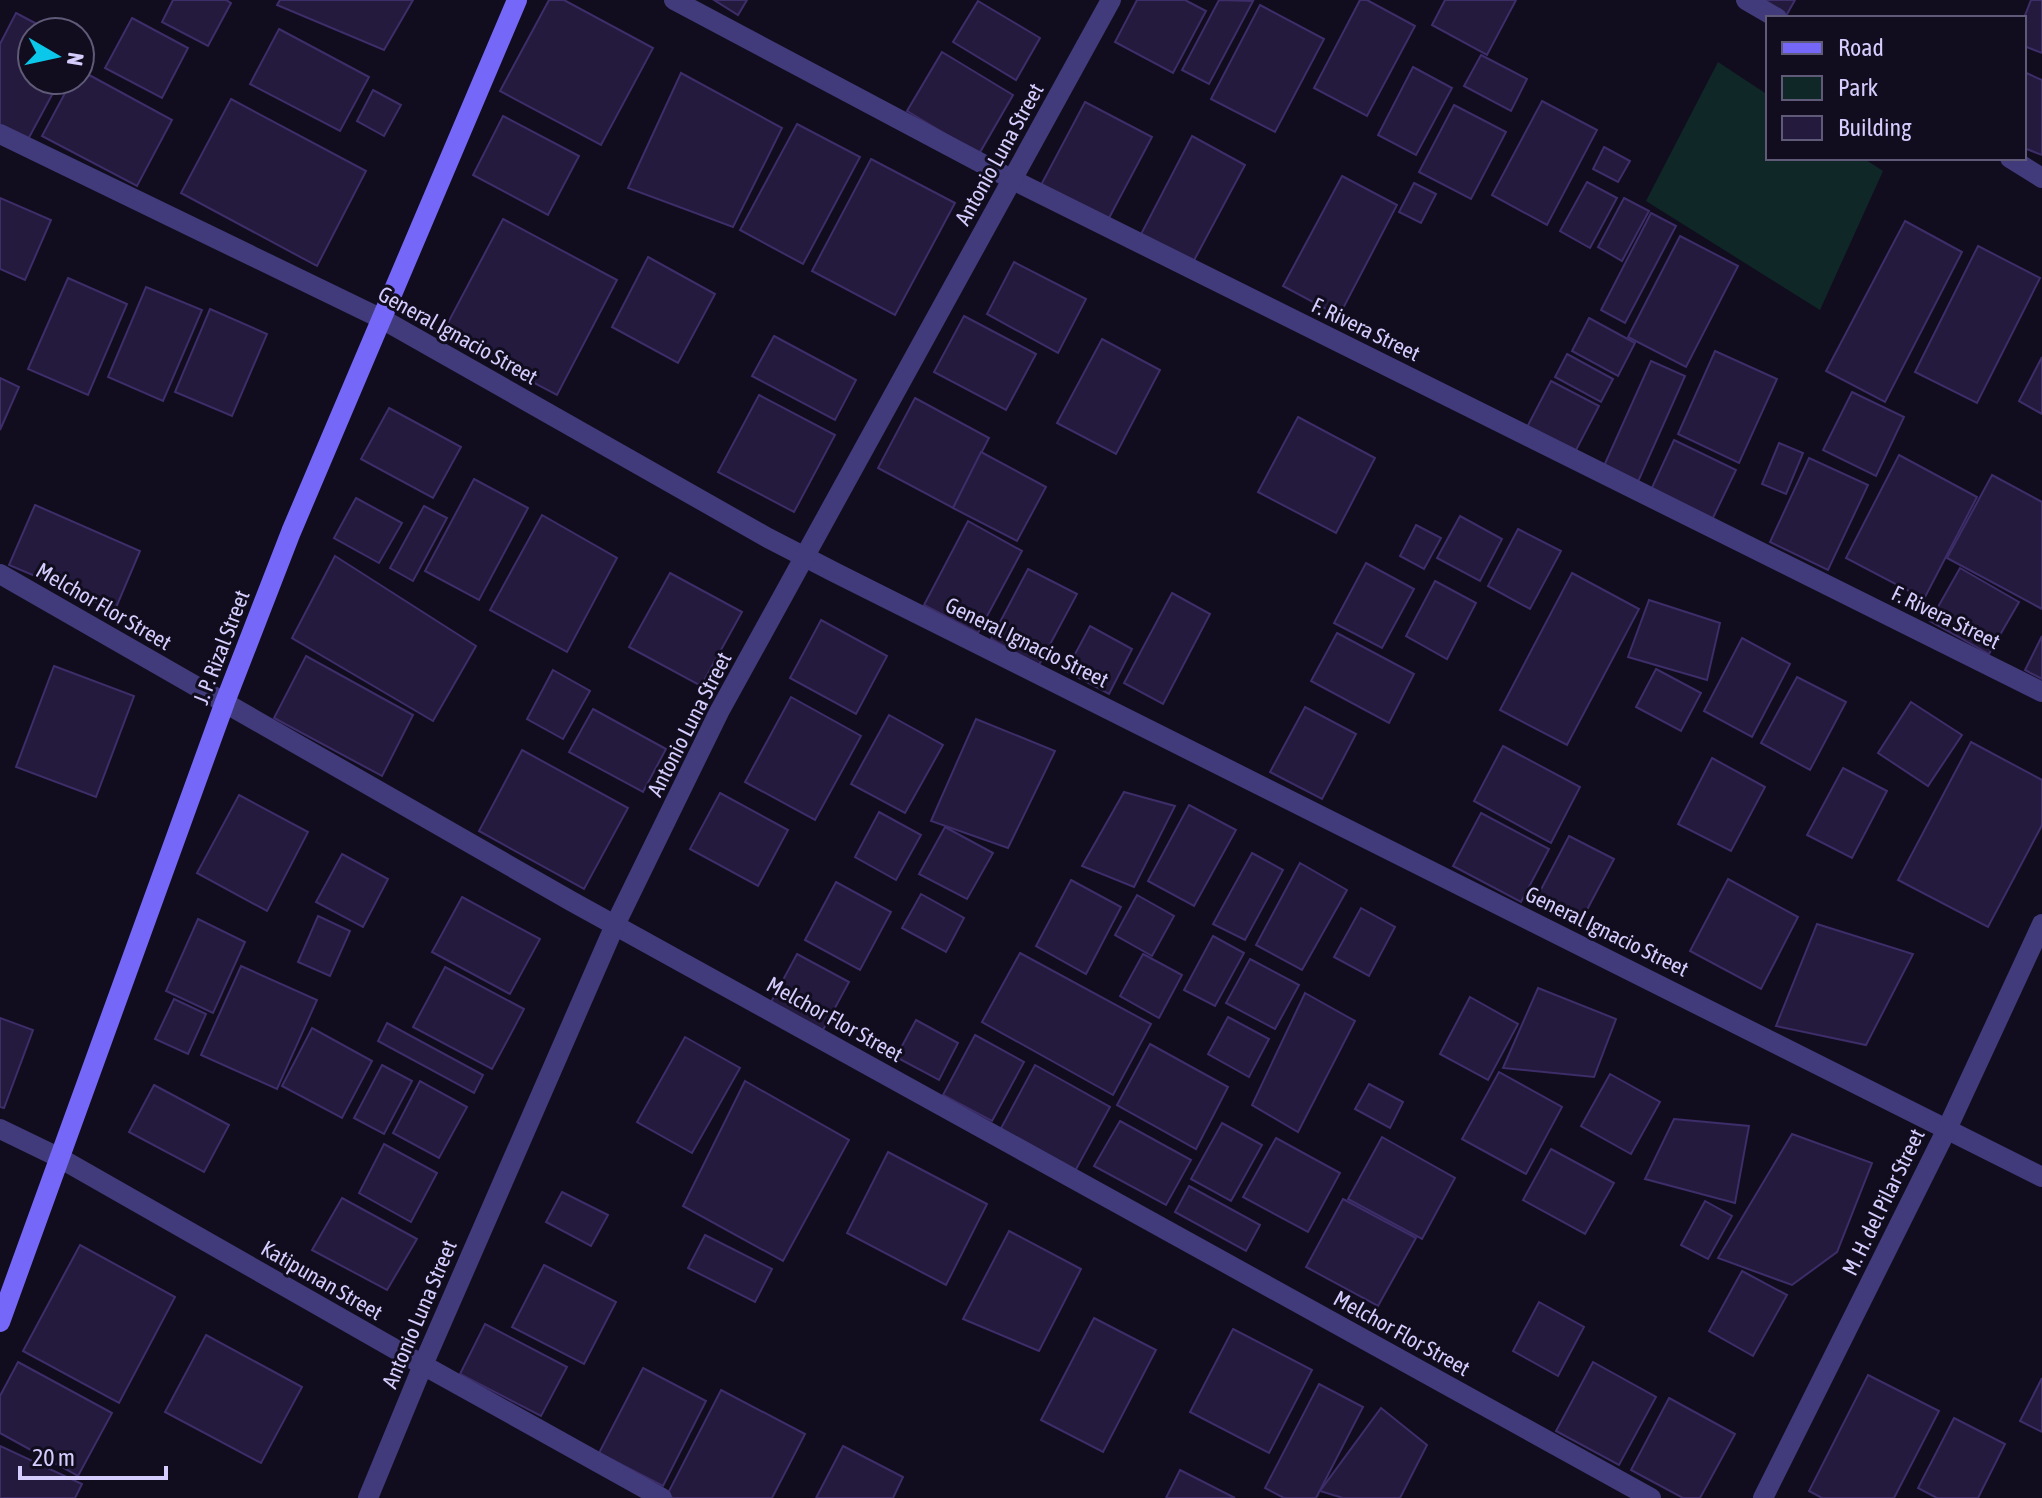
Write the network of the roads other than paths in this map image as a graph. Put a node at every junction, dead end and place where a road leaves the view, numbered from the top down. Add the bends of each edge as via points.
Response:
1 (517, 0) edge
2 (674, 0) edge
3 (1111, 0) edge
4 (1746, 0) edge
5 (1774, 16) edge
6 (0, 134) edge
7 (2013, 160) edge
8 (2042, 178) edge
9 (1013, 180) junction
10 (382, 319) junction
11 (805, 558) junction
12 (0, 574) edge
13 (2042, 692) edge
14 (225, 702) junction
15 (2042, 924) edge
16 (615, 925) junction
17 (0, 1129) edge
18 (1947, 1129) junction
19 (58, 1157) junction
20 (2042, 1177) edge
21 (0, 1322) edge
22 (423, 1365) junction
23 (368, 1498) edge
24 (662, 1498) edge
25 (1651, 1498) edge
26 (1763, 1498) edge

1 - 10 main road, J. P. Rizal Street
2 - 9 street, F. Rivera Street
3 - 9 street, Antonio Luna Street
4 - 5 street
6 - 10 street, General Ignacio Street
7 - 8 street
9 - 11 street, Antonio Luna Street
9 - 13 street, F. Rivera Street
10 - 11 street, General Ignacio Street
10 - 14 main road, J. P. Rizal Street
11 - 16 street, Antonio Luna Street via 719,712
11 - 18 street, General Ignacio Street
12 - 14 street, Melchor Flor Street
14 - 16 street, Melchor Flor Street
14 - 19 main road, J. P. Rizal Street
15 - 18 street, M. H. del Pilar Street
16 - 22 street, Antonio Luna Street
16 - 25 street, Melchor Flor Street
17 - 19 street, Katipunan Street
18 - 20 street, General Ignacio Street
18 - 26 street, M. H. del Pilar Street
19 - 21 main road, J. P. Rizal Street
19 - 22 street, Katipunan Street
22 - 23 street, Antonio Luna Street
22 - 24 street, Katipunan Street

